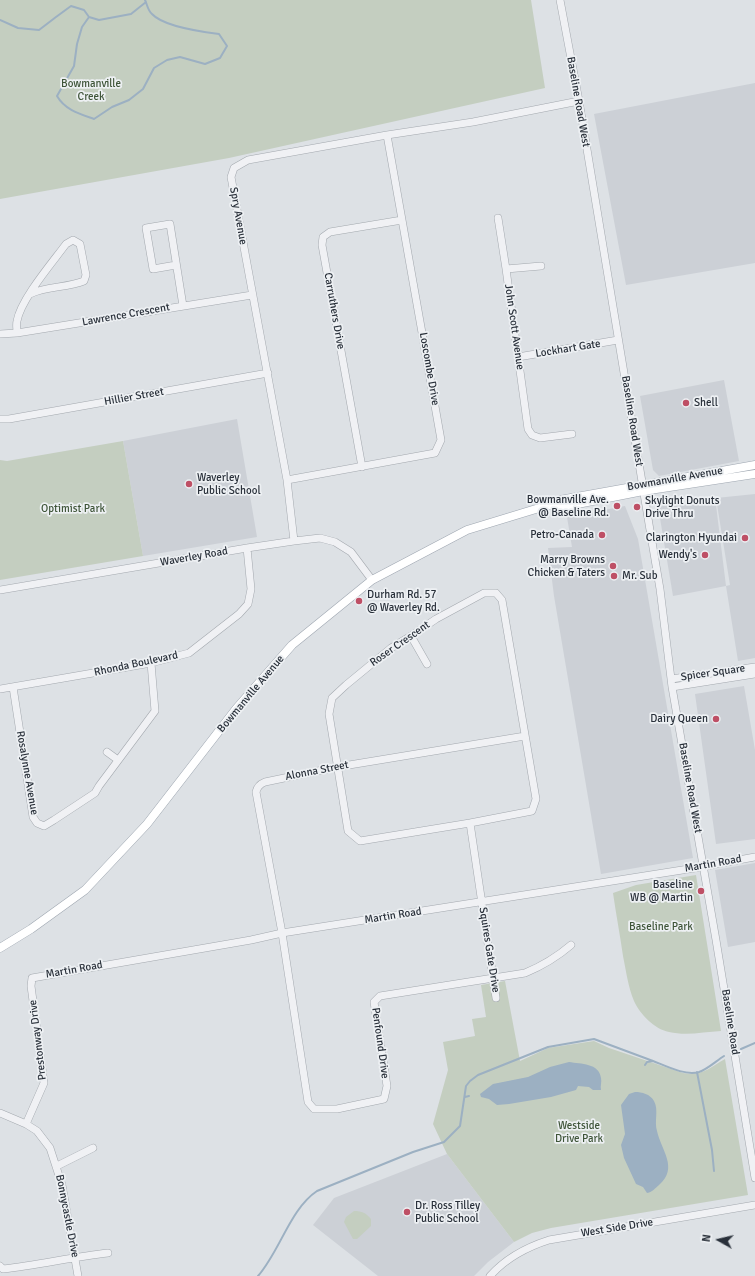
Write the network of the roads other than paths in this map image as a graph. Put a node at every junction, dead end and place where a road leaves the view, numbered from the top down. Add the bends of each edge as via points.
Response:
1 (560, 0) edge
2 (579, 101) junction
3 (387, 135) junction
4 (498, 218) dead end
5 (402, 220) junction
6 (176, 265) junction
7 (541, 266) dead end
8 (506, 269) junction
9 (30, 294) junction
10 (252, 295) junction
11 (183, 306) junction
12 (17, 333) junction
13 (0, 334) edge
14 (618, 340) junction
15 (518, 357) junction
16 (268, 373) junction
17 (0, 419) edge
18 (572, 434) dead end
19 (755, 465) edge
20 (362, 467) junction
21 (755, 474) edge
22 (287, 480) junction
23 (643, 488) junction
24 (294, 540) junction
25 (247, 548) junction
26 (372, 580) junction
27 (0, 590) edge
28 (411, 636) junction
29 (151, 663) junction
30 (428, 664) dead end
31 (755, 667) edge
32 (755, 674) edge
33 (672, 683) junction
34 (14, 686) junction
35 (0, 689) edge
36 (525, 736) junction
37 (107, 752) dead end
38 (118, 760) junction
39 (337, 767) junction
40 (470, 823) junction
41 (755, 857) edge
42 (704, 866) junction
43 (481, 902) junction
44 (282, 933) junction
45 (571, 945) dead end
46 (0, 948) edge
47 (32, 978) joint
48 (493, 978) junction
49 (496, 998) dead end
50 (0, 1113) edge
51 (26, 1124) junction
52 (93, 1148) dead end
53 (57, 1166) junction
54 (755, 1178) edge
55 (755, 1205) edge
56 (108, 1253) dead end
57 (75, 1257) junction
58 (0, 1266) edge
59 (78, 1276) edge
60 (490, 1276) edge

1 - 2 street, Baseline Road West
2 - 3 street, Spry Avenue via 473,122
2 - 14 street, Baseline Road West
3 - 5 street, Loscombe Drive
3 - 10 street, Spry Avenue via 248,160 234,168 231,177
4 - 8 street, John Scott Avenue
5 - 20 street, Loscombe Drive via 441,440 435,454
5 - 20 street, Carruthers Drive via 330,232 323,236 322,245
6 - 6 street via 170,224 146,228 153,269
6 - 11 street
7 - 8 street
8 - 15 street, John Scott Avenue
9 - 9 street via 84,281 86,275 80,244 73,240 66,244
9 - 12 street via 22,306 17,321
10 - 11 street, Lawrence Crescent
10 - 16 street, Spry Avenue
11 - 12 street, Lawrence Crescent
12 - 13 street, Lawrence Crescent
14 - 15 street, Lockhart Gate
14 - 23 street, Baseline Road West
15 - 18 street, John Scott Avenue via 528,429 532,436 540,438
16 - 17 street, Hillier Street
16 - 22 street, Spry Avenue
19 - 23 main road, Bowmanville Avenue
20 - 22 street, Loscombe Drive
21 - 23 main road, Bowmanville Avenue
22 - 24 street, Spry Avenue
23 - 26 main road, Bowmanville Avenue via 562,507 549,505 467,530
23 - 33 street, Baseline Road West
24 - 25 street, Waverley Road
24 - 26 street, Waverley Road via 320,538 334,542 351,552
25 - 27 street, Waverley Road
25 - 29 street, Rhonda Boulevard via 251,589 248,604 189,653
26 - 46 main road, Bowmanville Avenue via 292,645 236,709 147,824 85,890
28 - 30 street
28 - 36 street, Roser Crescent via 484,593 496,592 502,600
28 - 39 street, Roser Crescent via 390,648 332,698 329,714
29 - 34 street, Rhonda Boulevard
29 - 38 street, Rosalynne Avenue via 155,711
31 - 33 street, Spicer Square
32 - 33 street, Spicer Square
33 - 42 street, Baseline Road West
34 - 35 street, Rhonda Boulevard
34 - 38 street, Rosalynne Avenue via 33,817 37,823 44,826 95,793
36 - 39 street, Alonna Street
36 - 40 street, Roser Crescent via 536,799 532,811
37 - 38 street
39 - 40 street, Roser Crescent via 348,830 360,841
39 - 44 street, Alonna Street via 265,782 257,788
40 - 43 street
41 - 42 street, Martin Road
42 - 43 street, Martin Road
42 - 54 street, Baseline Road
43 - 44 street, Martin Road
43 - 48 street, Squires Gate Drive
44 - 47 street, Martin Road
44 - 48 street, Penfound Drive via 308,1102 314,1109 337,1109 384,1099 387,1086 374,1002 380,996
45 - 48 street via 525,973
47 - 51 street, Prestonway Drive via 44,1083
48 - 49 street, Squires Gate Drive
50 - 51 street, Bonnycastle Drive
51 - 53 street, Bonnycastle Drive via 37,1131 50,1148
52 - 53 street
53 - 57 street, Bonnycastle Drive
55 - 60 street, West Side Drive via 549,1240 520,1252
56 - 57 street
57 - 58 street via 20,1267 3,1269
57 - 59 street, Bonnycastle Drive

